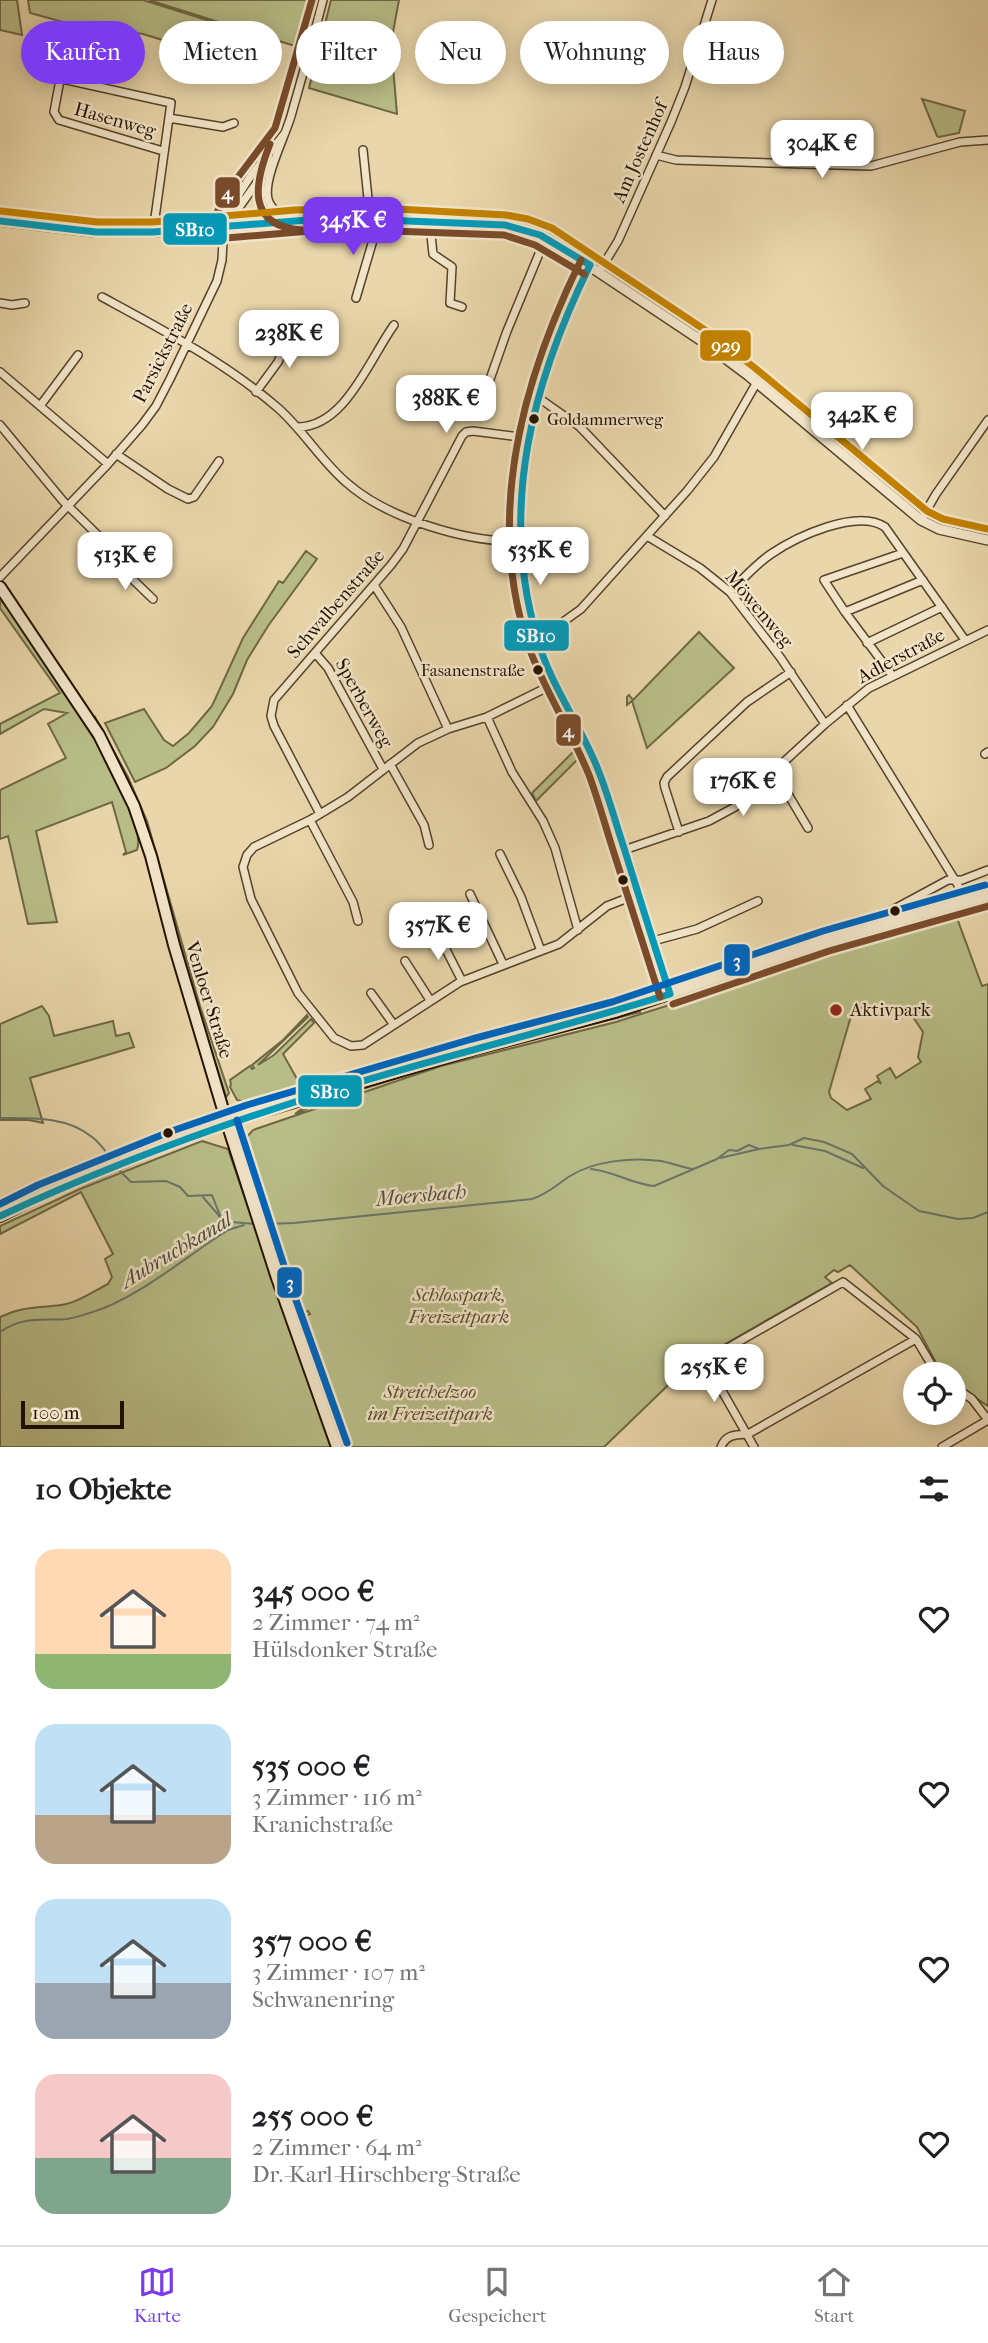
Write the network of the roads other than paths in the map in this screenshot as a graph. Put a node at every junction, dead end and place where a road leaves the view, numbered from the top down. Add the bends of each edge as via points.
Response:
1 (323, 0) edge
2 (712, 0) edge
3 (59, 84) edge
4 (79, 84) edge
5 (169, 118) junction
6 (234, 123) dead end
7 (285, 133) junction
8 (988, 140) edge
9 (363, 150) dead end
10 (163, 151) junction
11 (278, 154) junction
12 (656, 155) junction
13 (374, 218) junction
14 (296, 220) junction
15 (432, 220) junction
16 (0, 221) edge
17 (225, 228) junction
18 (153, 232) junction
19 (546, 237) junction
20 (590, 265) junction
21 (600, 272) junction
22 (102, 297) dead end
23 (356, 298) dead end
24 (0, 303) edge
25 (25, 303) dead end
26 (461, 307) dead end
27 (394, 325) dead end
28 (290, 331) dead end
29 (187, 344) junction
30 (78, 355) dead end
31 (0, 372) edge
32 (489, 382) dead end
33 (757, 382) junction
34 (256, 391) junction
35 (536, 396) junction
36 (40, 406) junction
37 (988, 420) edge
38 (0, 425) edge
39 (297, 427) junction
40 (528, 438) junction
41 (116, 454) junction
42 (219, 461) dead end
43 (108, 464) junction
44 (68, 506) junction
45 (665, 516) junction
46 (921, 520) junction
47 (416, 522) junction
48 (647, 536) junction
49 (988, 540) edge
50 (522, 541) junction
51 (903, 552) junction
52 (0, 576) edge
53 (923, 580) junction
54 (374, 585) junction
55 (0, 587) edge
56 (730, 592) junction
57 (153, 599) dead end
58 (942, 607) junction
59 (845, 612) junction
60 (988, 630) edge
61 (536, 637) junction
62 (965, 640) junction
63 (867, 643) junction
64 (314, 653) junction
65 (791, 672) junction
66 (892, 676) junction
67 (554, 684) junction
68 (848, 705) junction
69 (487, 717) junction
70 (825, 724) junction
71 (448, 729) junction
72 (387, 767) junction
73 (773, 774) junction
74 (320, 814) junction
75 (310, 820) junction
76 (808, 828) dead end
77 (679, 832) junction
78 (429, 845) dead end
79 (624, 850) junction
80 (500, 854) dead end
81 (988, 870) edge
82 (953, 880) junction
83 (470, 894) dead end
84 (638, 894) junction
85 (988, 895) edge
86 (758, 901) dead end
87 (963, 903) junction
88 (358, 921) dead end
89 (578, 930) junction
90 (437, 932) dead end
91 (824, 935) dead end
92 (653, 941) junction
93 (541, 951) junction
94 (405, 961) dead end
95 (503, 964) junction
96 (462, 981) junction
97 (371, 993) dead end
98 (670, 994) junction
99 (430, 1000) junction
100 (394, 1025) junction
101 (220, 1100) junction
102 (250, 1115) junction
103 (227, 1123) junction
104 (0, 1216) edge
105 (916, 1339) junction
106 (930, 1362) edge
107 (966, 1395) edge
108 (988, 1420) edge
109 (748, 1434) junction
110 (337, 1447) edge
111 (721, 1447) edge
112 (754, 1447) edge
113 (942, 1447) edge

1 - 7 street
2 - 12 street, Am Jostenhof via 685,87
3 - 10 street, Hasenweg via 54,112 59,121
4 - 5 street via 171,103
5 - 6 street via 223,127
5 - 10 street
7 - 11 street
7 - 17 street via 238,194
8 - 12 street via 960,142 871,166 676,160
9 - 13 street
10 - 18 street
11 - 14 street via 268,199 278,213
11 - 17 street
12 - 21 street, Am Jostenhof
13 - 14 street
13 - 15 street
13 - 23 street via 376,230
14 - 17 street
15 - 19 street via 505,225
15 - 26 street via 433,254 452,267 450,303
16 - 18 street via 96,232
17 - 18 street
17 - 29 street, Parsickstraße via 217,281
19 - 20 street
19 - 32 street
20 - 21 street
20 - 35 street via 551,350
21 - 33 street
22 - 29 street
24 - 25 street
27 - 39 street via 344,402 313,426
28 - 34 street via 278,362
29 - 34 street
29 - 41 street, Parsickstraße via 156,405
30 - 36 street
31 - 36 street
33 - 45 street via 714,457
33 - 46 street
34 - 39 street
35 - 40 street
35 - 45 street via 580,428
36 - 43 street
37 - 46 street
38 - 44 street
39 - 47 street via 347,484
40 - 47 street, Schwalbenstraße via 466,432
40 - 50 street
41 - 42 street via 188,499
41 - 43 street, Parsickstraße
43 - 44 street, Parsickstraße
44 - 52 street, Parsickstraße
44 - 57 street via 118,555 121,565
45 - 48 street
46 - 49 street
47 - 50 street via 476,537
47 - 54 street, Schwalbenstraße
48 - 56 street, Möwenweg
48 - 61 street via 581,609
50 - 61 street via 524,580
51 - 53 street
51 - 56 street via 885,527 871,521 823,528 769,555
51 - 59 street via 824,580
53 - 58 street
53 - 59 street
54 - 64 street, Schwalbenstraße
54 - 71 street via 401,627
55 - 101 main road, Venloer Straße via 99,735 134,806
56 - 65 street, Möwenweg
58 - 62 street
58 - 63 street
59 - 63 street
60 - 62 street, Adlerstraße
61 - 67 street
62 - 66 street, Adlerstraße
63 - 66 street
64 - 72 street, Sperberweg via 328,668
64 - 74 street, Schwalbenstraße via 274,700 271,716
65 - 70 street, Möwenweg
65 - 77 street via 747,702 667,777 664,788
66 - 68 street, Adlerstraße
67 - 69 street
67 - 79 street via 597,767
68 - 70 street, Adlerstraße
68 - 82 street
69 - 71 street
69 - 89 street via 507,764 555,848
70 - 73 street, Adlerstraße
71 - 72 street via 418,743
72 - 74 street
72 - 78 street, Sperberweg via 424,825
73 - 76 street
73 - 77 street, Adlerstraße via 735,807
74 - 75 street
75 - 88 street via 353,902
75 - 100 street via 247,855 243,867 251,898 298,993 334,1038 351,1046 363,1045
77 - 79 street, Adlerstraße
79 - 84 street
80 - 93 street
81 - 82 street
82 - 87 street
82 - 91 street via 885,914
83 - 95 street
84 - 89 street via 607,906
84 - 92 street
85 - 87 main road
86 - 92 street via 697,929
87 - 98 main road via 826,941
89 - 93 street
90 - 96 street
92 - 98 street
93 - 95 street
94 - 99 street
95 - 96 street
96 - 99 street
97 - 100 street
98 - 102 main road
99 - 100 street
101 - 102 main road via 233,1111
101 - 103 main road, Venloer Straße
102 - 103 main road
103 - 104 main road via 42,1195
103 - 110 main road, Venloer Straße
105 - 106 street
105 - 109 street
105 - 109 street via 843,1282 705,1361
107 - 108 street
108 - 113 street
109 - 111 street via 730,1436
109 - 112 street

